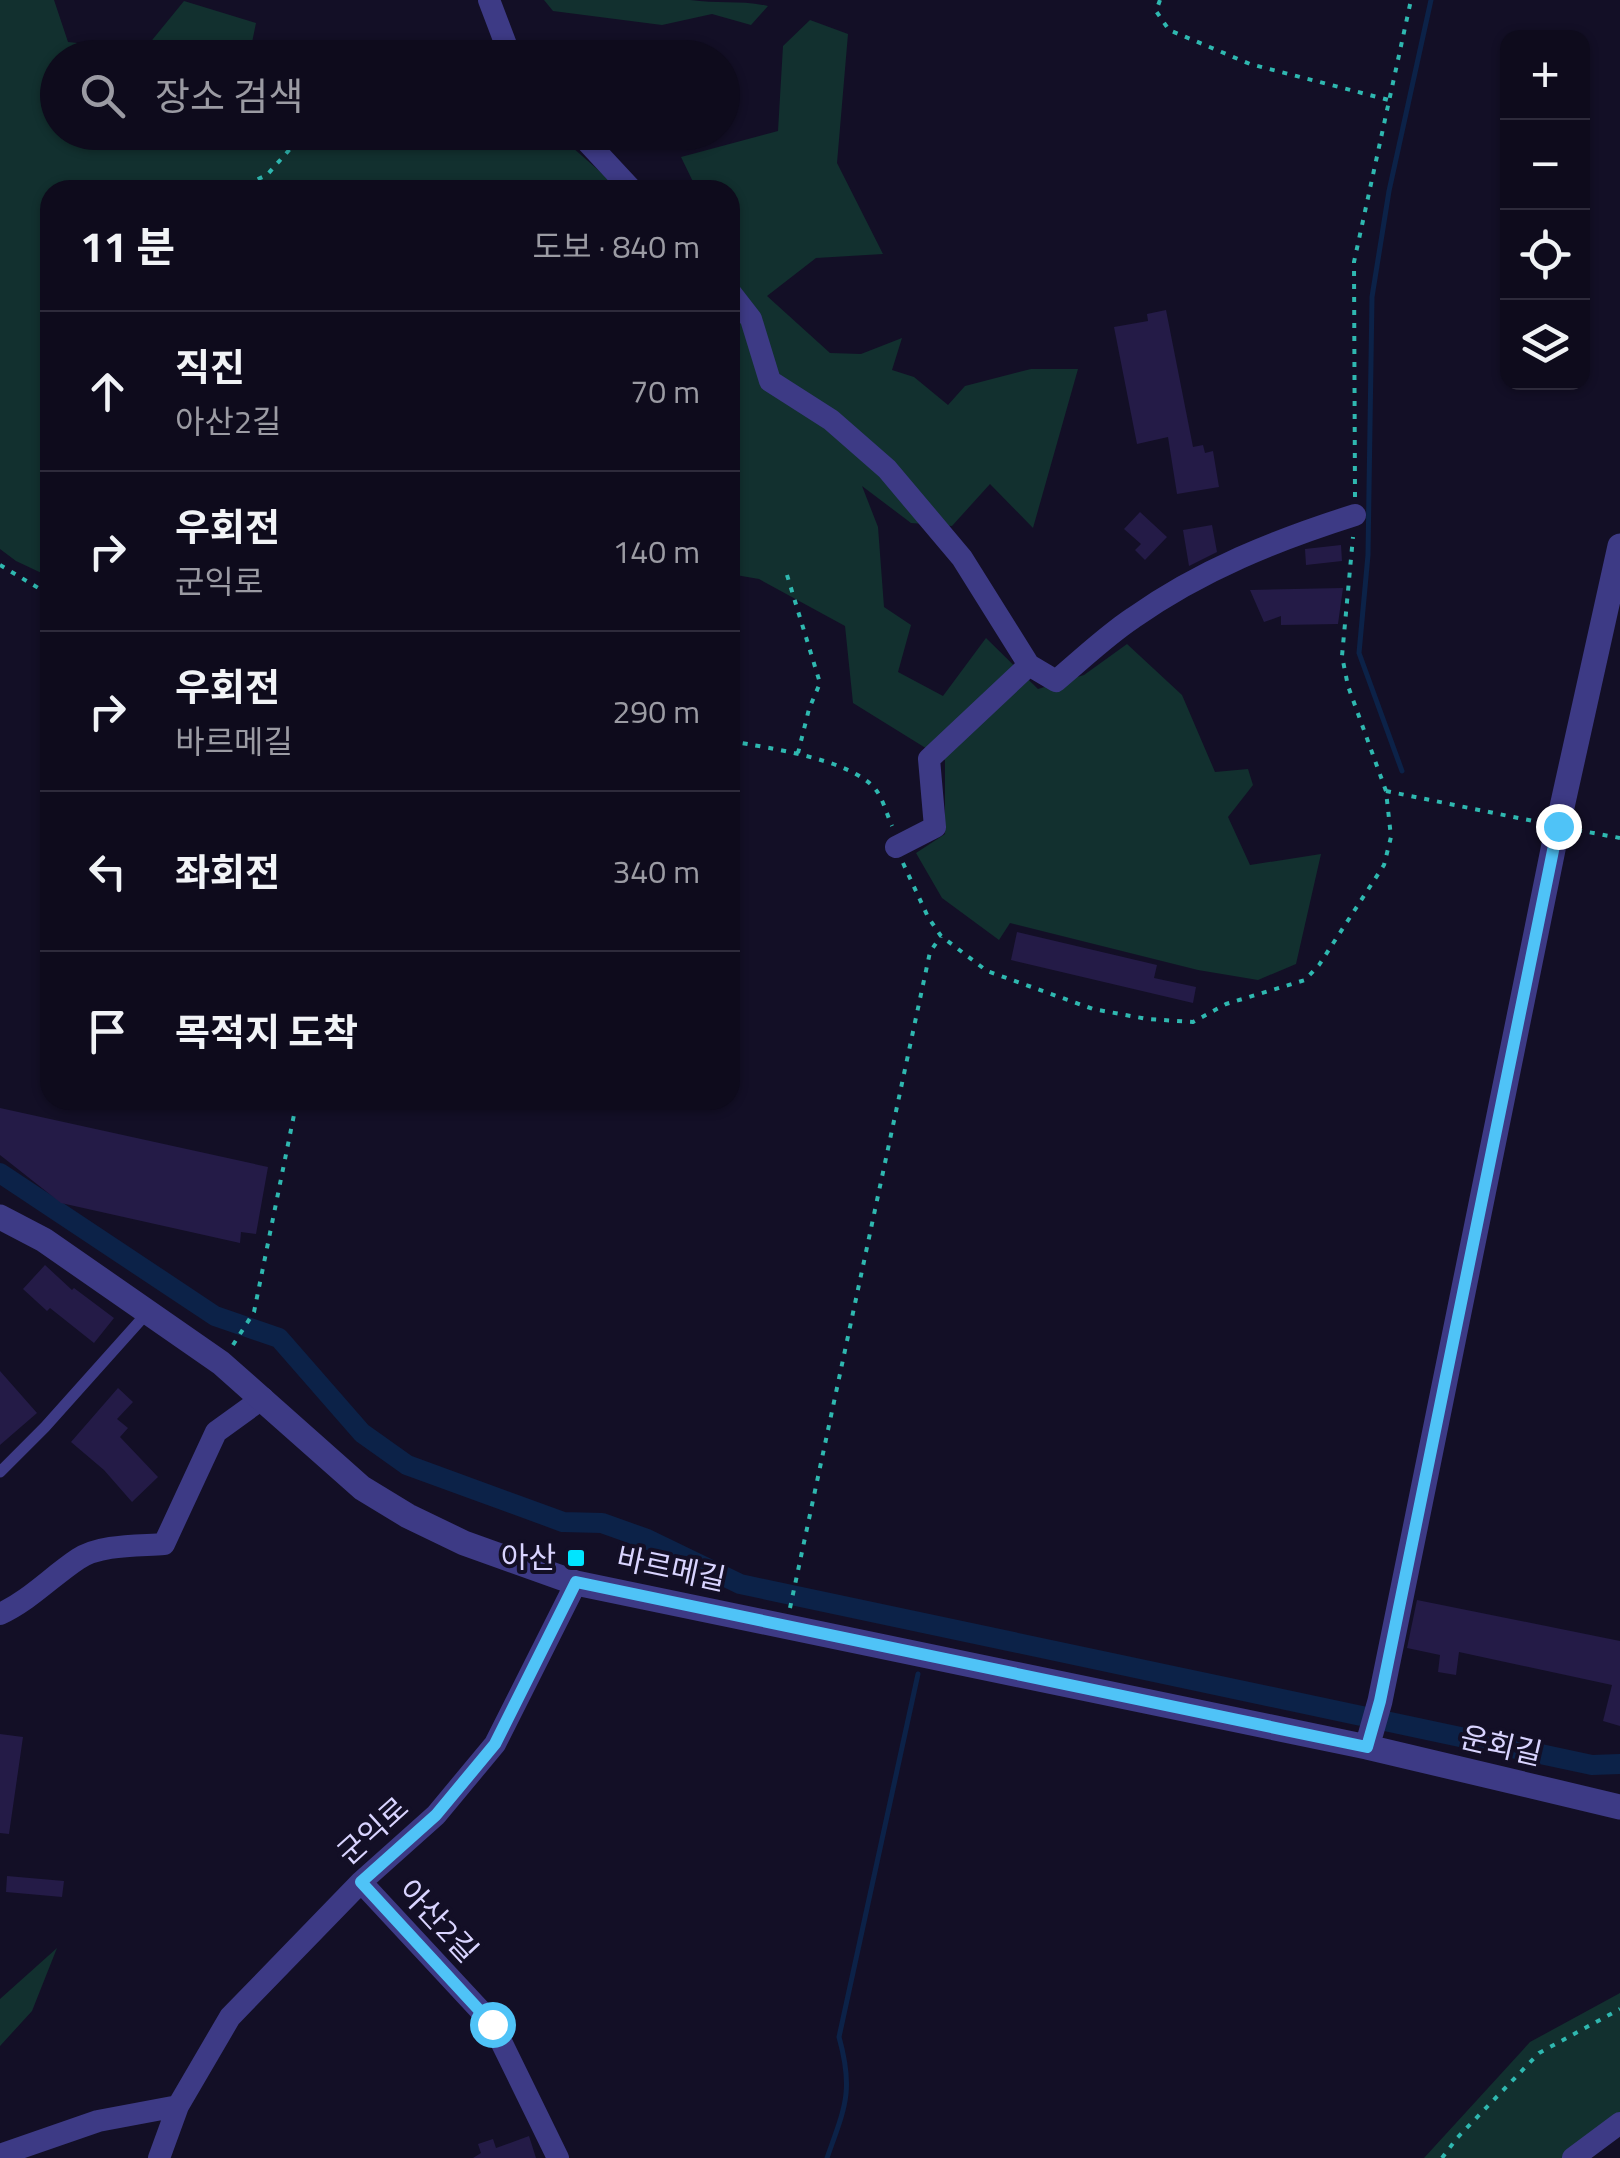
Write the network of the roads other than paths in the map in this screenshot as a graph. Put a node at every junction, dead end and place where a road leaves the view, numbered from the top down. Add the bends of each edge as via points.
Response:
1 (487, 1) edge
2 (503, 40) edge
3 (595, 150) edge
4 (623, 180) edge
5 (740, 304) edge
6 (1355, 516) road end
7 (1620, 546) edge
8 (1029, 665) junction
9 (896, 847) road end
10 (0, 1217) edge
11 (147, 1312) junction
12 (263, 1398) junction
13 (0, 1472) edge
14 (576, 1582) junction
15 (0, 1614) edge
16 (1369, 1741) junction
17 (1620, 1807) edge
18 (361, 1882) junction
19 (178, 2106) junction
20 (1620, 2123) edge
21 (0, 2155) edge
22 (159, 2158) edge
23 (558, 2158) edge
24 (1573, 2158) edge

1 - 2 street
3 - 4 street
5 - 8 street via 752,319 770,381 887,469 962,558
6 - 8 street via 1280,538 1208,574 1132,618 1056,681
7 - 16 street
8 - 9 street via 930,760 935,827
10 - 11 street, 바르메길
11 - 12 street, 바르메길
11 - 13 lane
12 - 14 street, 바르메길 via 362,1488 408,1516
12 - 15 street via 216,1432 164,1544 81,1556 48,1586
14 - 16 street, 바르메길
14 - 18 street, 군익로 via 495,1744 436,1815
16 - 17 street, 운회길
18 - 19 street, 군익로 via 230,2017
18 - 23 street, 아산2길 via 492,2024
19 - 21 street via 98,2122
19 - 22 street, 군익로
20 - 24 street

